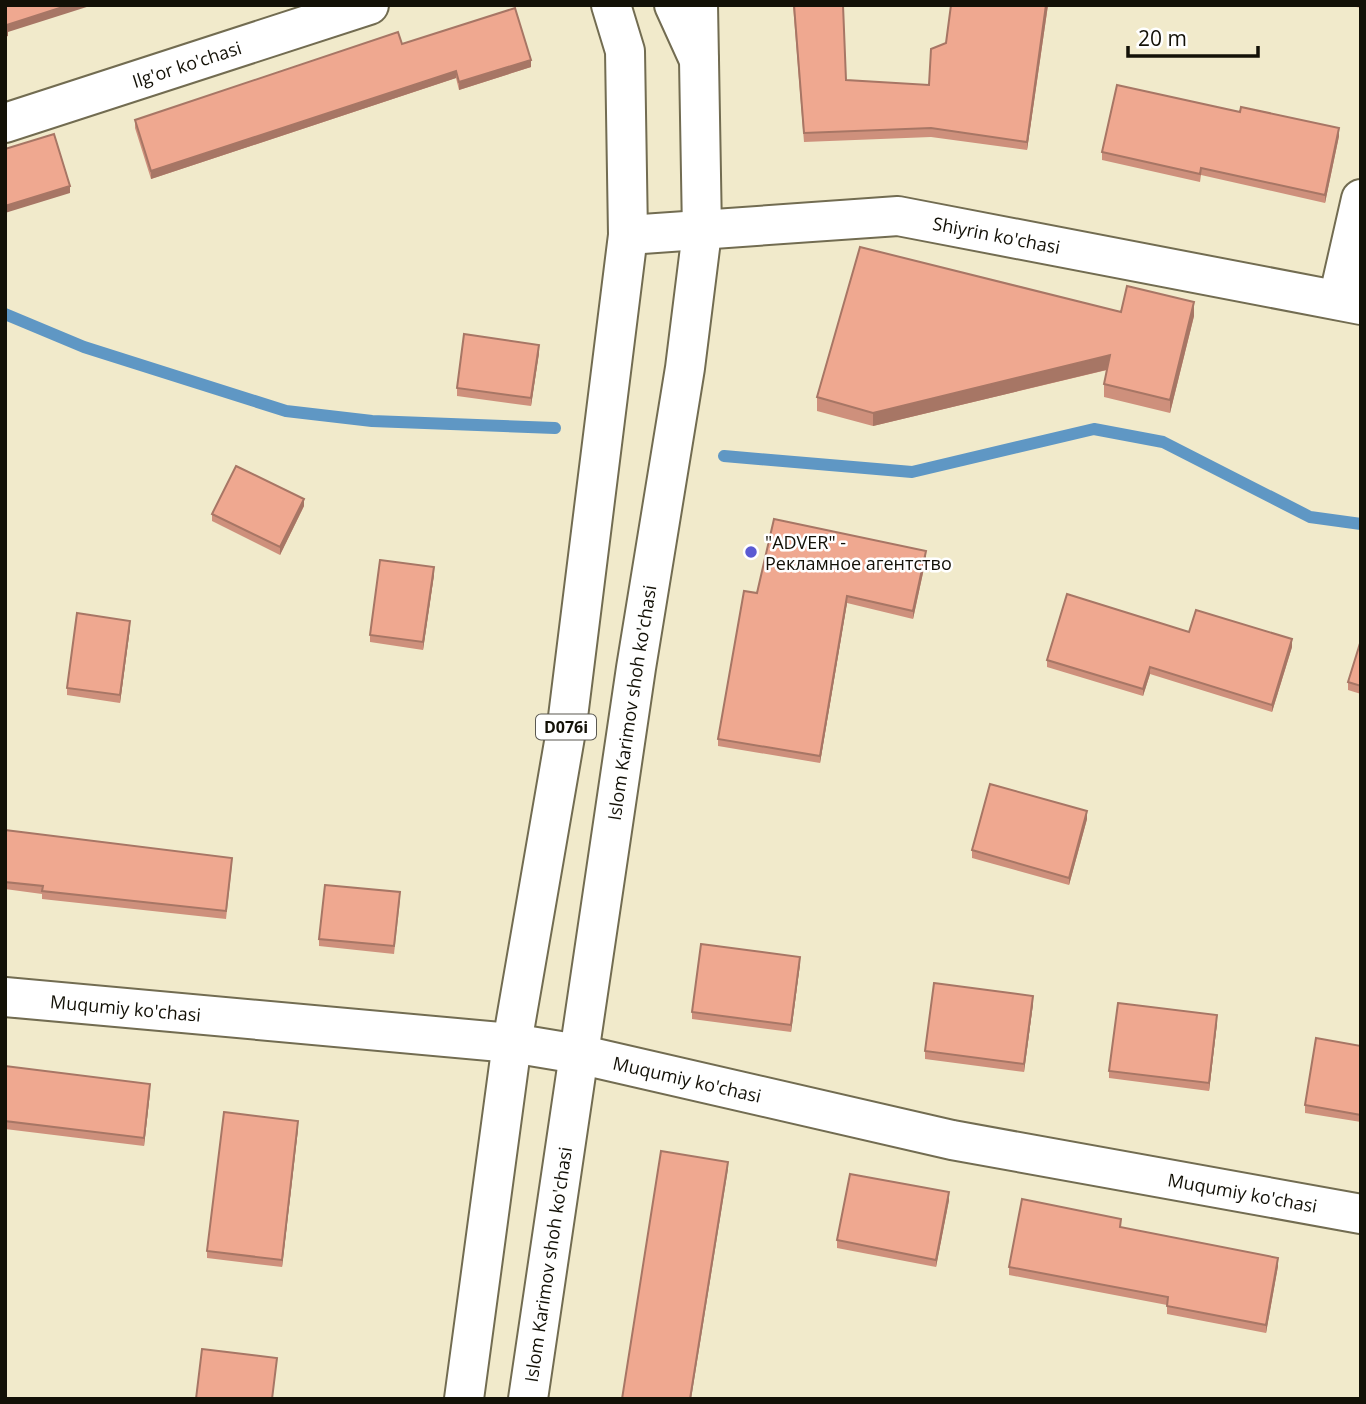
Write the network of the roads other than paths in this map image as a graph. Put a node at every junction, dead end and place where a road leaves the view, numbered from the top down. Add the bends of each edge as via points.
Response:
1 (369, 5) edge
2 (611, 5) edge
3 (625, 5) edge
4 (674, 5) edge
5 (698, 5) edge
6 (625, 51) junction
7 (699, 60) junction
8 (5, 123) edge
9 (1361, 199) edge
10 (702, 232) junction
11 (628, 235) junction
12 (1350, 303) edge
13 (5, 997) edge
14 (512, 1043) junction
15 (578, 1054) junction
16 (1361, 1214) edge
17 (464, 1399) edge
18 (528, 1399) edge

1 - 8 main road, Ilg'or ko'chasi
2 - 6 main road
3 - 6 main road, D076i
4 - 7 main road
5 - 7 main road, Islom Karimov shoh ko'chasi
6 - 11 main road, D076i
7 - 10 main road, Islom Karimov shoh ko'chasi
9 - 12 main road
10 - 11 main road, Shiyrin ko'chasi
10 - 12 main road, Shiyrin ko'chasi via 898,216
10 - 15 main road, Islom Karimov shoh ko'chasi
11 - 14 main road, D076i via 567,725
13 - 14 main road, Muqumiy ko'chasi
14 - 15 main road, Muqumiy ko'chasi
14 - 17 main road, D076i
15 - 16 main road, Muqumiy ko'chasi via 952,1140
15 - 18 main road, Islom Karimov shoh ko'chasi

